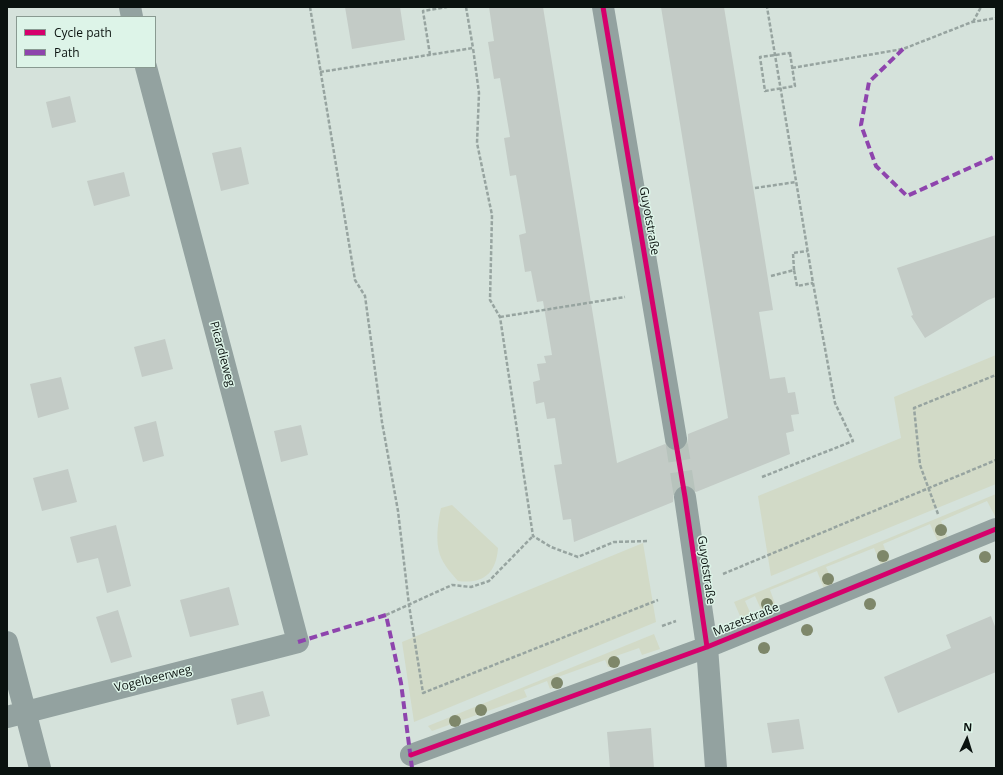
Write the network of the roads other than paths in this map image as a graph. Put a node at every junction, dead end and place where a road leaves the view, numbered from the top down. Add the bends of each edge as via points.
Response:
1 (603, 7) edge
2 (146, 68) edge
3 (676, 439) tunnel mouth
4 (685, 497) tunnel mouth
5 (996, 529) edge
6 (7, 642) edge
7 (298, 642) joint
8 (707, 647) junction
9 (16, 714) edge
10 (411, 755) dead end
11 (40, 768) edge
12 (716, 768) edge

1 - 3 street, Guyotstraße
2 - 7 street, Picardieweg
4 - 8 street, Guyotstraße
5 - 8 street, Mazetstraße
6 - 9 street
7 - 9 street, Vogelbeerweg
8 - 10 street, Mazetstraße
8 - 12 street, Guyotstraße
9 - 11 street

